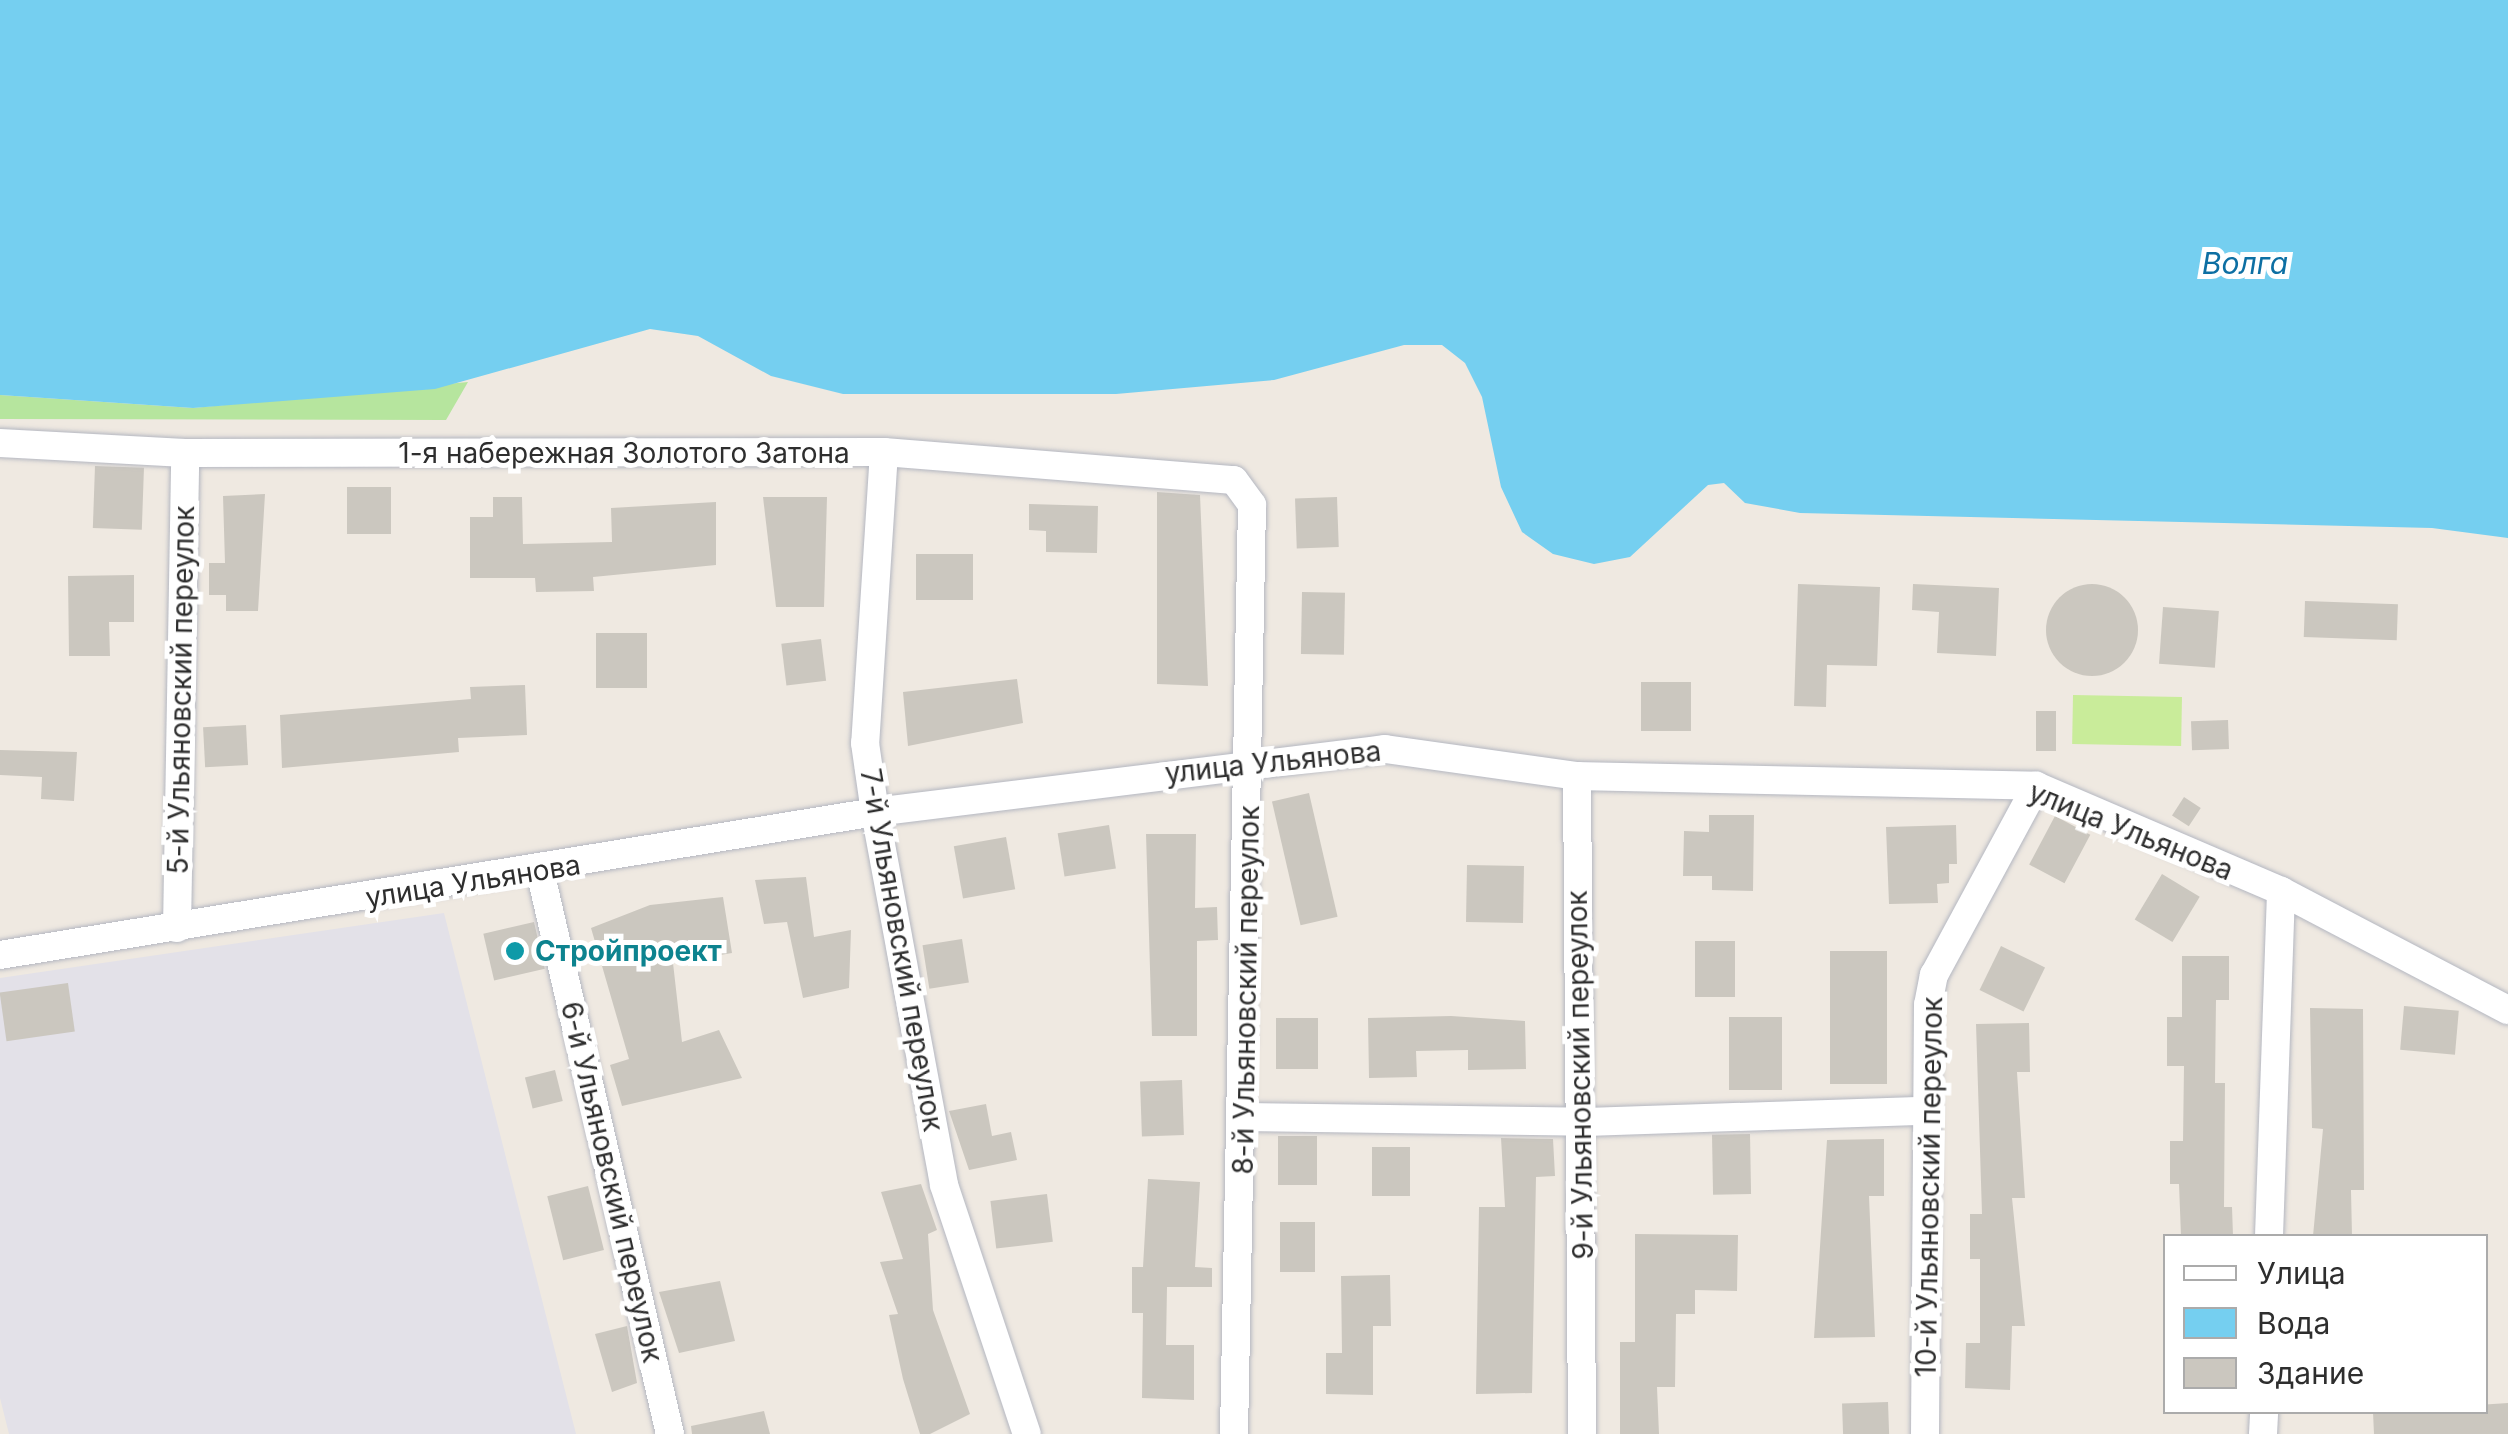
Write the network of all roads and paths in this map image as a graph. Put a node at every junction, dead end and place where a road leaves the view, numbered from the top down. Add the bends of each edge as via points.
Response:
1 (0, 444) edge
2 (884, 452) junction
3 (186, 453) junction
4 (1244, 488) joint
5 (1250, 760) junction
6 (1577, 776) junction
7 (2036, 786) junction
8 (875, 812) junction
9 (540, 871) junction
10 (2281, 891) junction
11 (177, 928) junction
12 (0, 955) edge
13 (2508, 1010) edge
14 (1925, 1112) junction
15 (1244, 1117) junction
16 (1586, 1122) junction
17 (2270, 1234) edge
18 (670, 1434) edge
19 (1027, 1434) edge
20 (1234, 1434) edge
21 (1582, 1434) edge
22 (1926, 1434) edge

1 - 3 street, 1-я набережная Золотого Затона
2 - 3 street, 1-я набережная Золотого Затона
2 - 4 street, 1-я набережная Золотого Затона via 1225,475
2 - 8 street, 7-й Ульяновский переулок via 866,743
3 - 11 street, 5-й Ульяновский переулок
4 - 5 street, 8-й Ульяновский переулок via 1252,504
5 - 6 street, улица Ульянова via 1385,749
5 - 8 street, улица Ульянова
5 - 15 street, 8-й Ульяновский переулок
6 - 7 street, улица Ульянова
6 - 16 street, 9-й Ульяновский переулок
7 - 10 street, улица Ульянова
7 - 14 street, 10-й Ульяновский переулок via 1934,975
8 - 9 street, улица Ульянова
8 - 19 street, 7-й Ульяновский переулок via 944,1185
9 - 11 street, улица Ульянова
9 - 18 street, 6-й Ульяновский переулок
10 - 13 street, улица Ульянова
10 - 17 street
11 - 12 street, улица Ульянова
14 - 16 street
14 - 22 street, 10-й Ульяновский переулок
15 - 16 street
15 - 20 street, 8-й Ульяновский переулок
16 - 21 street, 9-й Ульяновский переулок

